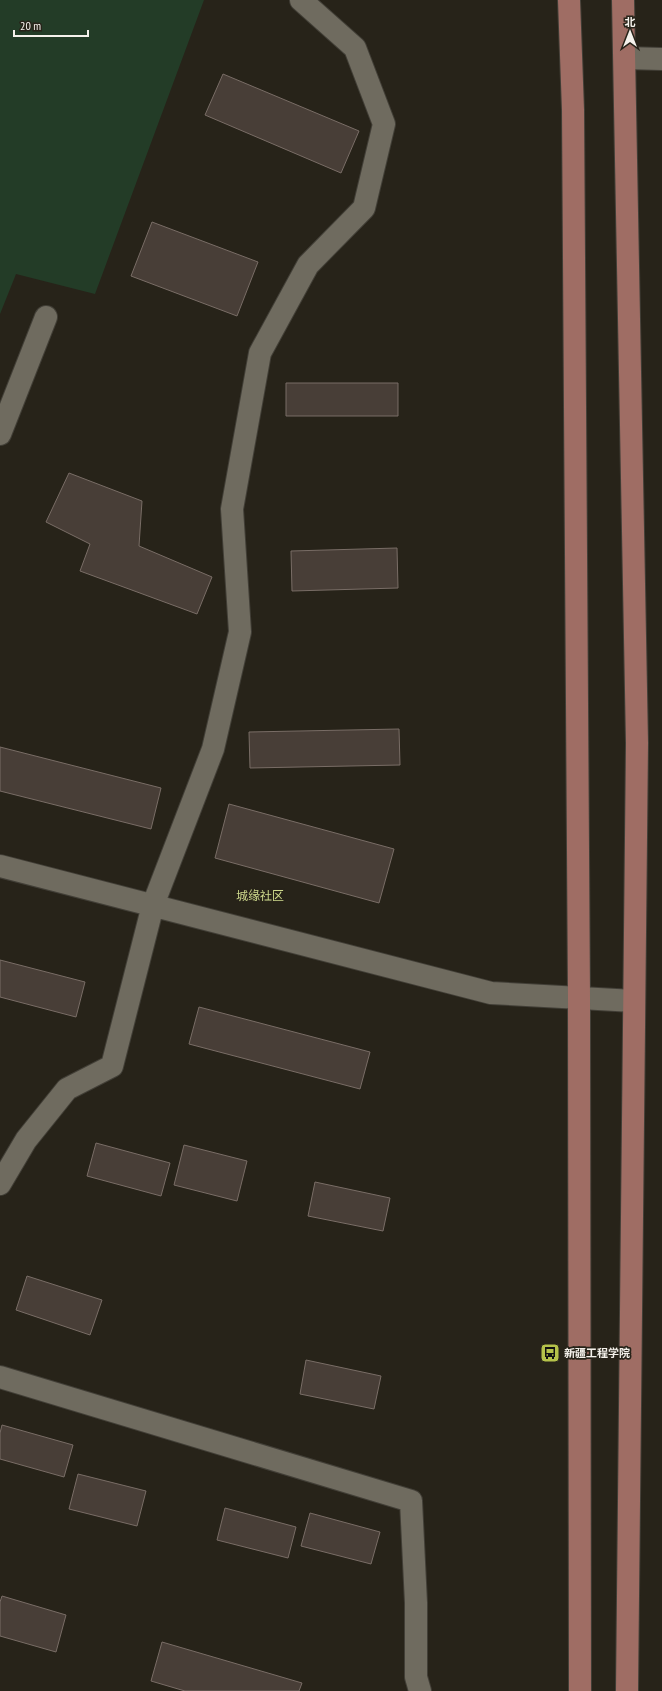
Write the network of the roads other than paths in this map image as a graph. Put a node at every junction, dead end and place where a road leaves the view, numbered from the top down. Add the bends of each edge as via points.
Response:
1 (301, 0) edge
2 (569, 0) edge
3 (623, 0) edge
4 (625, 58) junction
5 (662, 59) edge
6 (46, 317) dead end
7 (0, 434) edge
8 (0, 866) edge
9 (153, 906) junction
10 (579, 998) junction
11 (634, 1001) junction
12 (0, 1184) edge
13 (0, 1378) edge
14 (420, 1691) edge
15 (580, 1691) edge
16 (627, 1691) edge

1 - 9 street via 355,48 384,124 364,208 308,265 260,353 232,509 240,632 213,749
2 - 10 main road via 573,118
3 - 4 main road
4 - 5 street
4 - 11 main road via 637,743
6 - 7 street
8 - 9 street
9 - 10 street via 491,993
9 - 12 street via 112,1066 67,1089 26,1140
10 - 11 street
10 - 15 main road
11 - 16 main road
13 - 14 street via 411,1500 416,1603 416,1677

